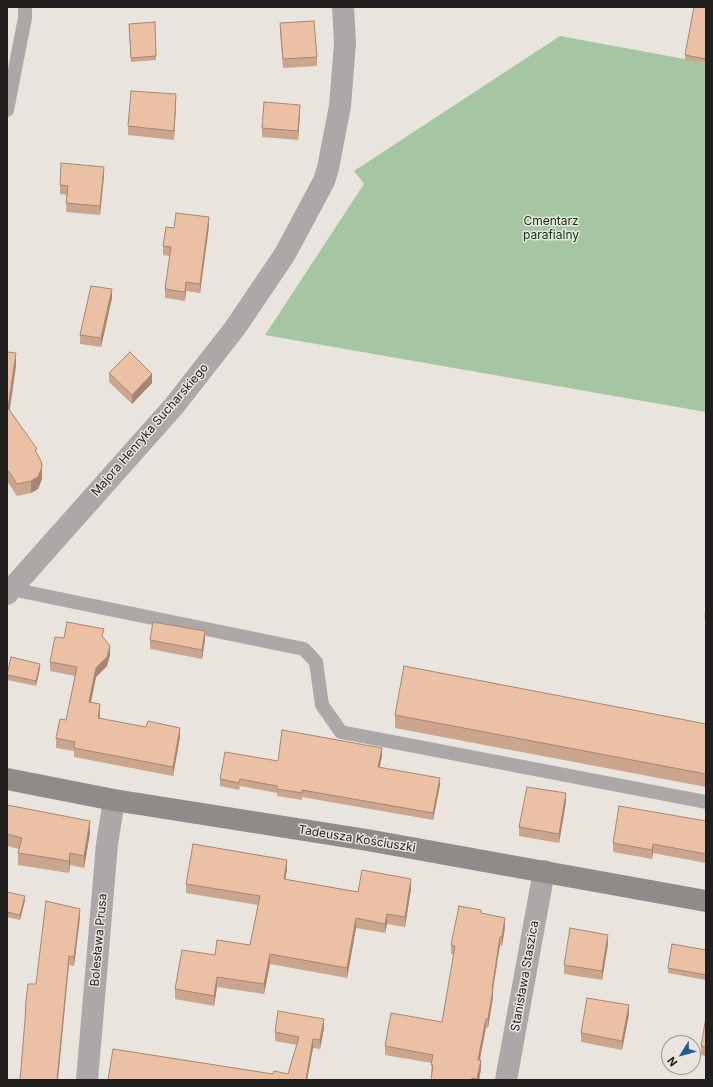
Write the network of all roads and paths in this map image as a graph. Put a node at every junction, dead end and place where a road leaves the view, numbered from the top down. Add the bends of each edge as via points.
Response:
1 (25, 7) edge
2 (342, 7) edge
3 (7, 110) edge
4 (9, 592) edge
5 (7, 779) edge
6 (114, 800) junction
7 (706, 802) edge
8 (544, 871) junction
9 (706, 901) edge
10 (87, 1080) edge
11 (506, 1080) edge

1 - 3 lane
2 - 4 street, Majora Henryka Sucharskiego via 345,43 340,106 328,168 324,181 285,254 235,328 174,406
4 - 7 lane via 304,649 316,662 322,706 341,732
5 - 6 main road, Tadeusza Kościuszki
6 - 8 main road, Tadeusza Kościuszki
6 - 10 street, Bolesława Prusa via 107,844
8 - 9 main road, Tadeusza Kościuszki
8 - 11 street, Stanisława Staszica

